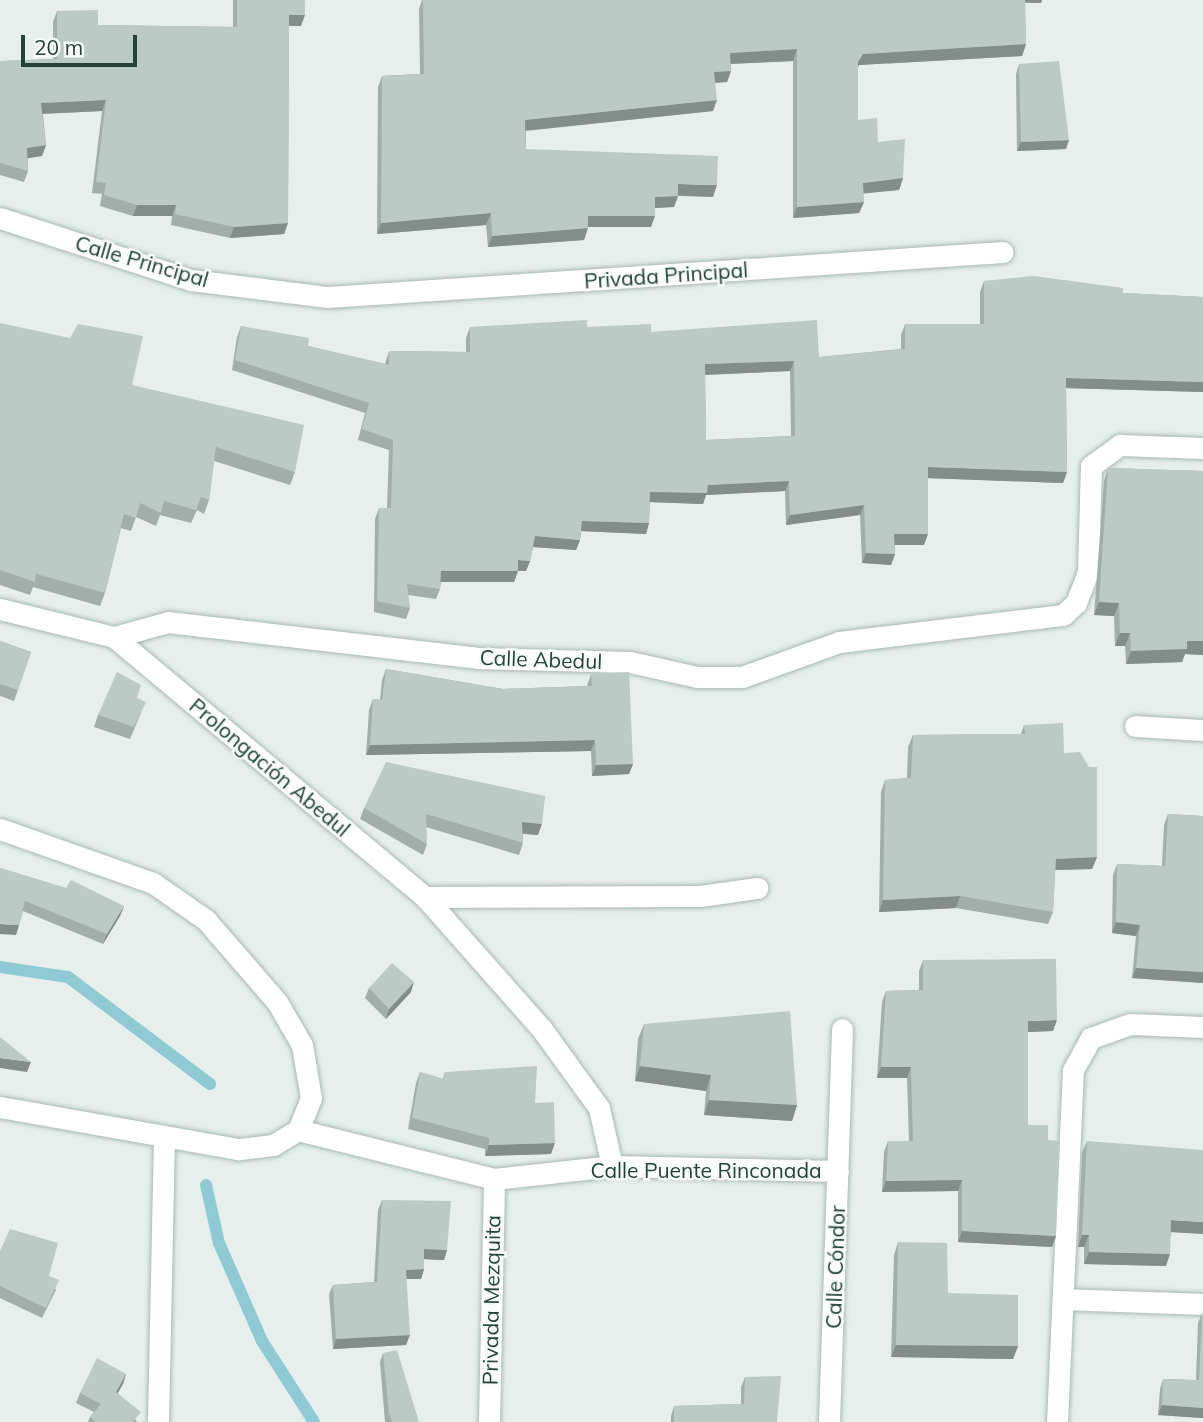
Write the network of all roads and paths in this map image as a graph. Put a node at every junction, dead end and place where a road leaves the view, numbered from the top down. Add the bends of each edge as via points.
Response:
1 (0, 218) edge
2 (1003, 252) dead end
3 (328, 297) joint
4 (1203, 448) edge
5 (0, 609) edge
6 (114, 637) junction
7 (1135, 726) dead end
8 (1203, 730) edge
9 (0, 829) edge
10 (757, 888) dead end
11 (425, 897) junction
12 (1203, 1027) edge
13 (842, 1029) dead end
14 (0, 1107) edge
15 (298, 1130) junction
16 (163, 1137) junction
17 (612, 1166) junction
18 (838, 1171) junction
19 (494, 1178) junction
20 (1063, 1298) junction
21 (1203, 1304) edge
22 (158, 1422) edge
23 (489, 1422) edge
24 (830, 1422) edge
25 (1058, 1422) edge

1 - 3 street, Calle Principal via 191,280
2 - 3 street, Privada Principal
4 - 6 street, Calle Abedul via 1120,445 1091,466 1088,572 1076,603 1063,615 839,642 742,677 697,677 630,662 477,658 168,622
5 - 6 street, Calle Abedul
6 - 11 street, Prolongación Abedul
7 - 8 street
9 - 15 street via 153,883 206,920 277,1002 302,1045 311,1098
10 - 11 street via 700,896
11 - 17 street, Prolongación Abedul via 541,1028 598,1108
12 - 20 street via 1130,1024 1091,1038 1073,1070
13 - 18 street, Calle Cóndor
14 - 16 street
15 - 16 street via 273,1145 238,1149
15 - 19 street, Calle Puente Rinconada
16 - 22 street
17 - 18 street, Calle Puente Rinconada
17 - 19 street, Calle Puente Rinconada
18 - 24 street, Calle Cóndor
19 - 23 street, Privada Mezquita
20 - 21 street
20 - 25 street

